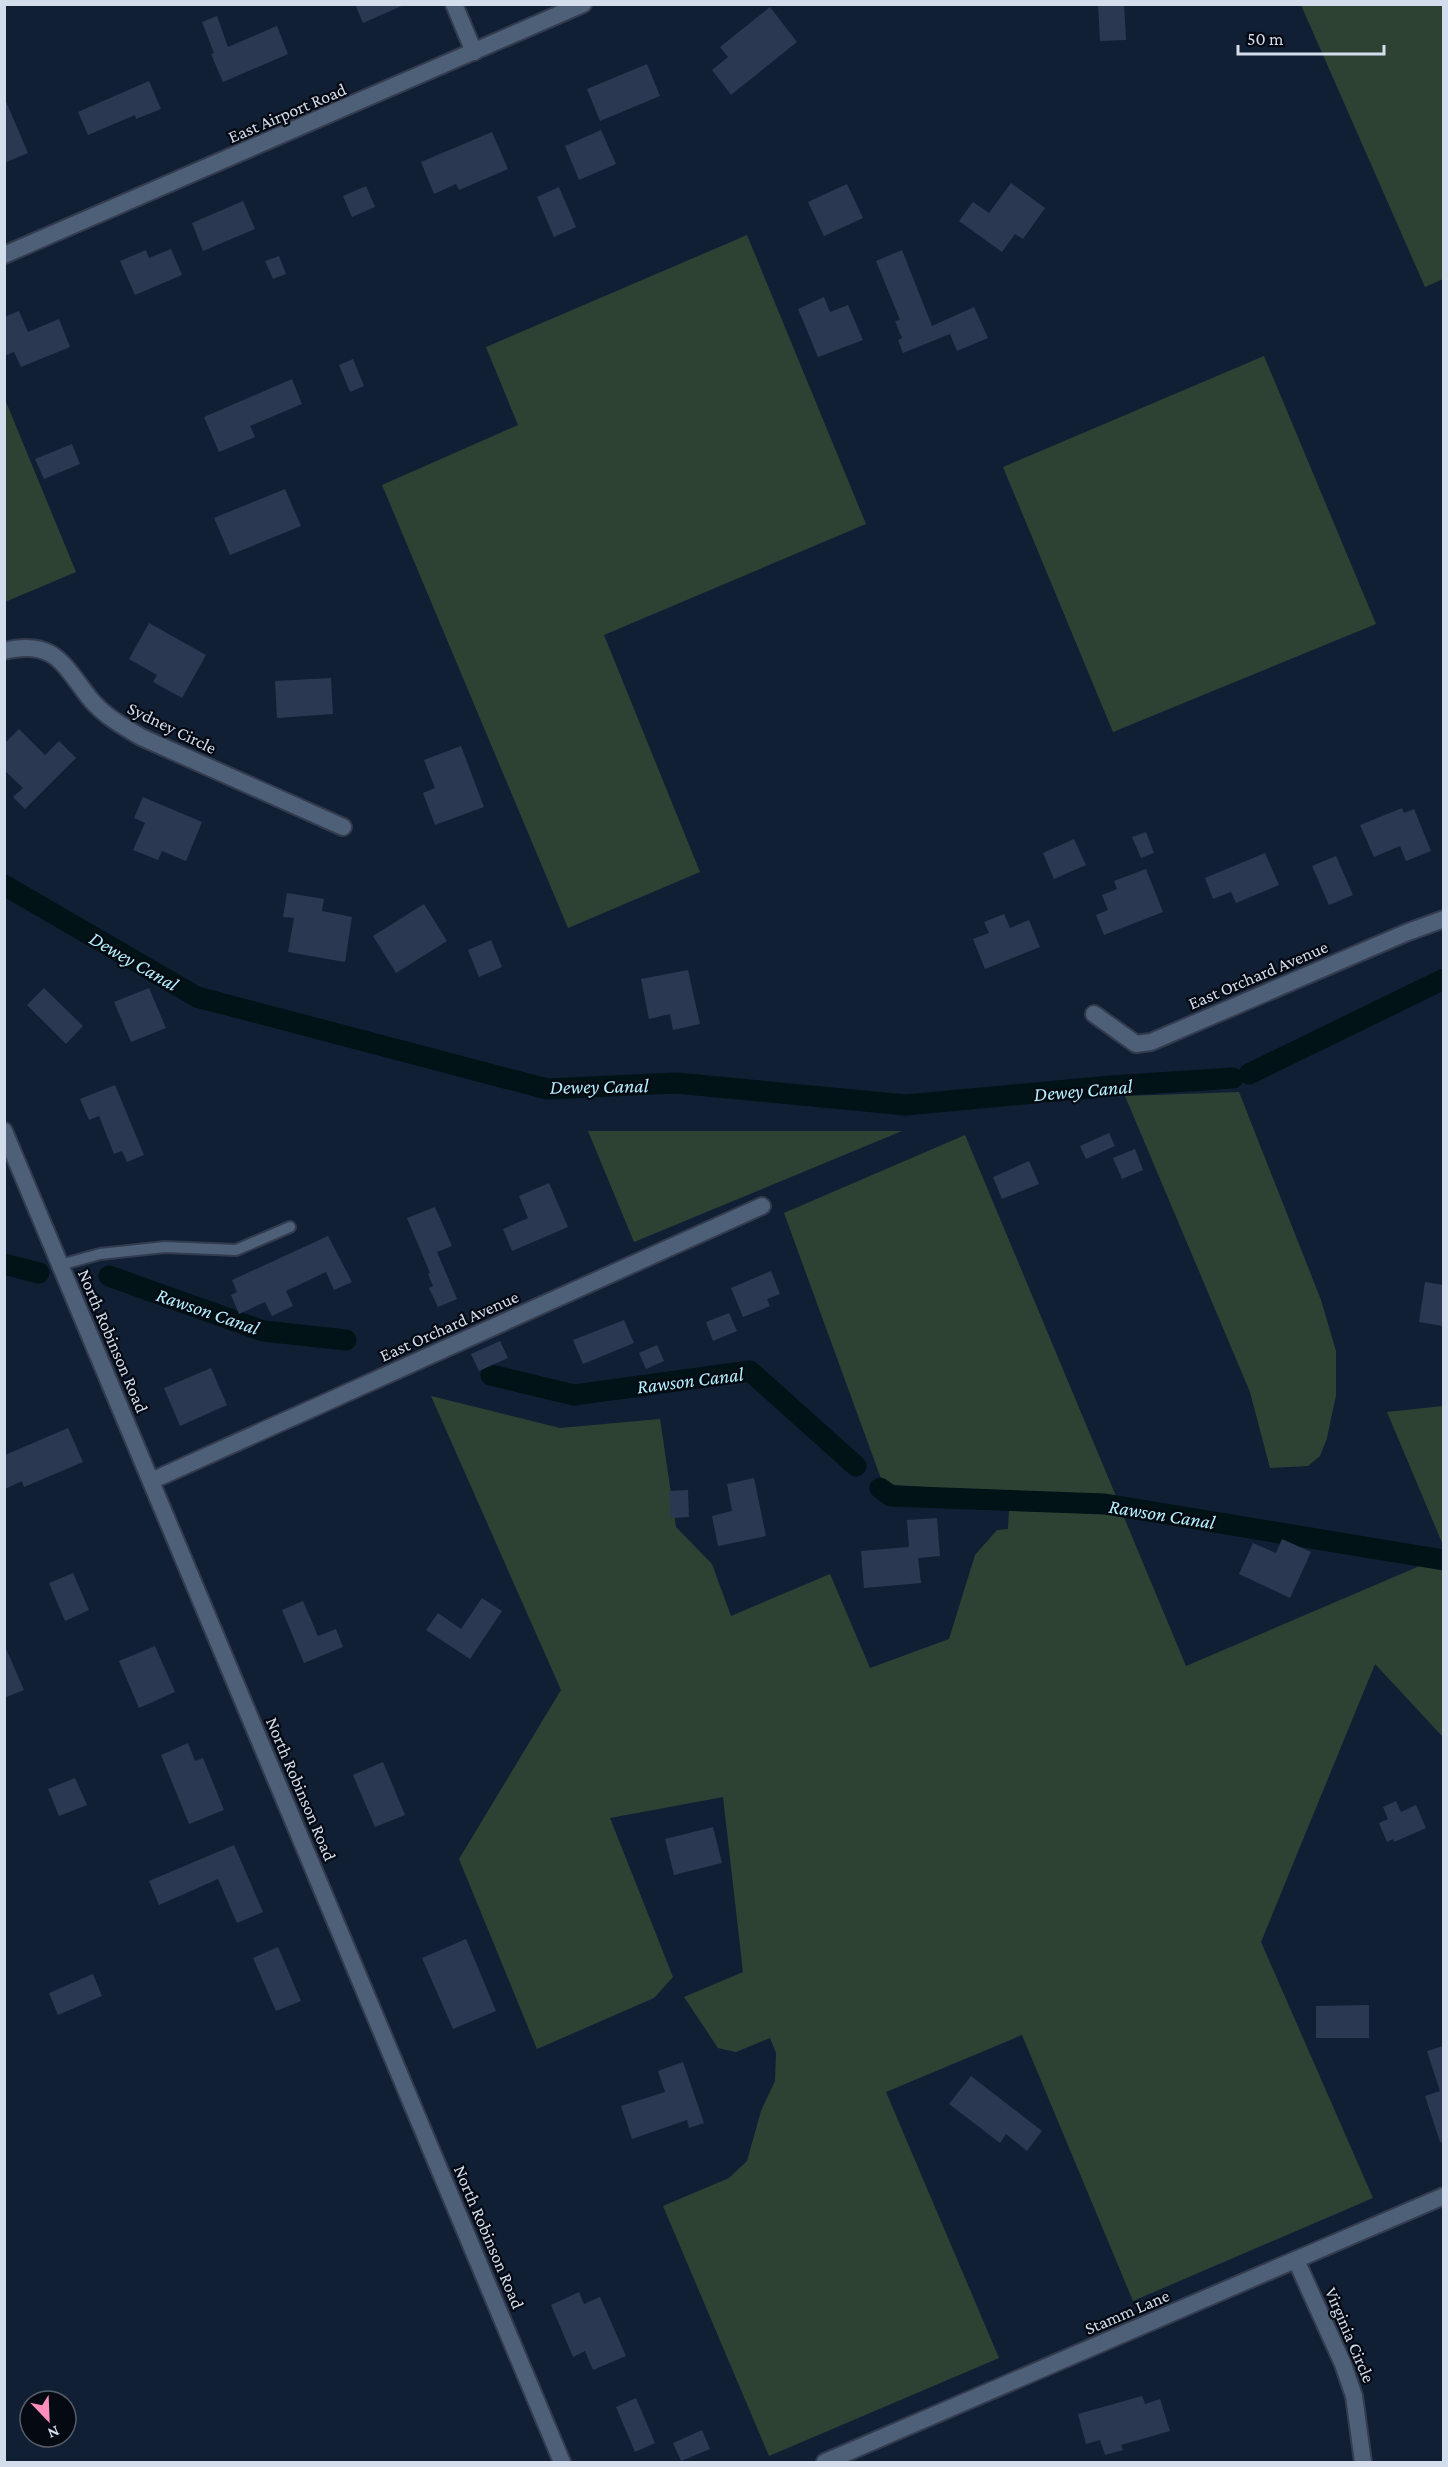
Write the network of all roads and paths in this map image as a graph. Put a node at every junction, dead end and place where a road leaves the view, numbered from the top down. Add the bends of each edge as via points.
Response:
1 (454, 4) edge
2 (584, 4) edge
3 (474, 52) junction
4 (4, 255) edge
5 (4, 651) edge
6 (343, 827) dead end
7 (1443, 919) edge
8 (1094, 1014) dead end
9 (4, 1131) edge
10 (762, 1206) dead end
11 (290, 1227) dead end
12 (60, 1264) junction
13 (151, 1481) junction
14 (1443, 2196) edge
15 (1296, 2260) junction
16 (562, 2463) edge
17 (825, 2463) edge
18 (1363, 2463) edge

1 - 3 street
2 - 3 street, East Airport Road
3 - 4 street, East Airport Road
5 - 6 street, Sydney Circle via 21,647 43,649 60,659 111,720
7 - 8 street, East Orchard Avenue via 1151,1042 1136,1044
9 - 12 street, North Robinson Road
10 - 13 street, East Orchard Avenue
11 - 12 lane via 236,1251 165,1247 100,1254
12 - 13 street, North Robinson Road
13 - 16 street, North Robinson Road
14 - 15 street, Stamm Lane
15 - 17 street, Stamm Lane
15 - 18 street, Virginia Circle via 1344,2364 1354,2396

